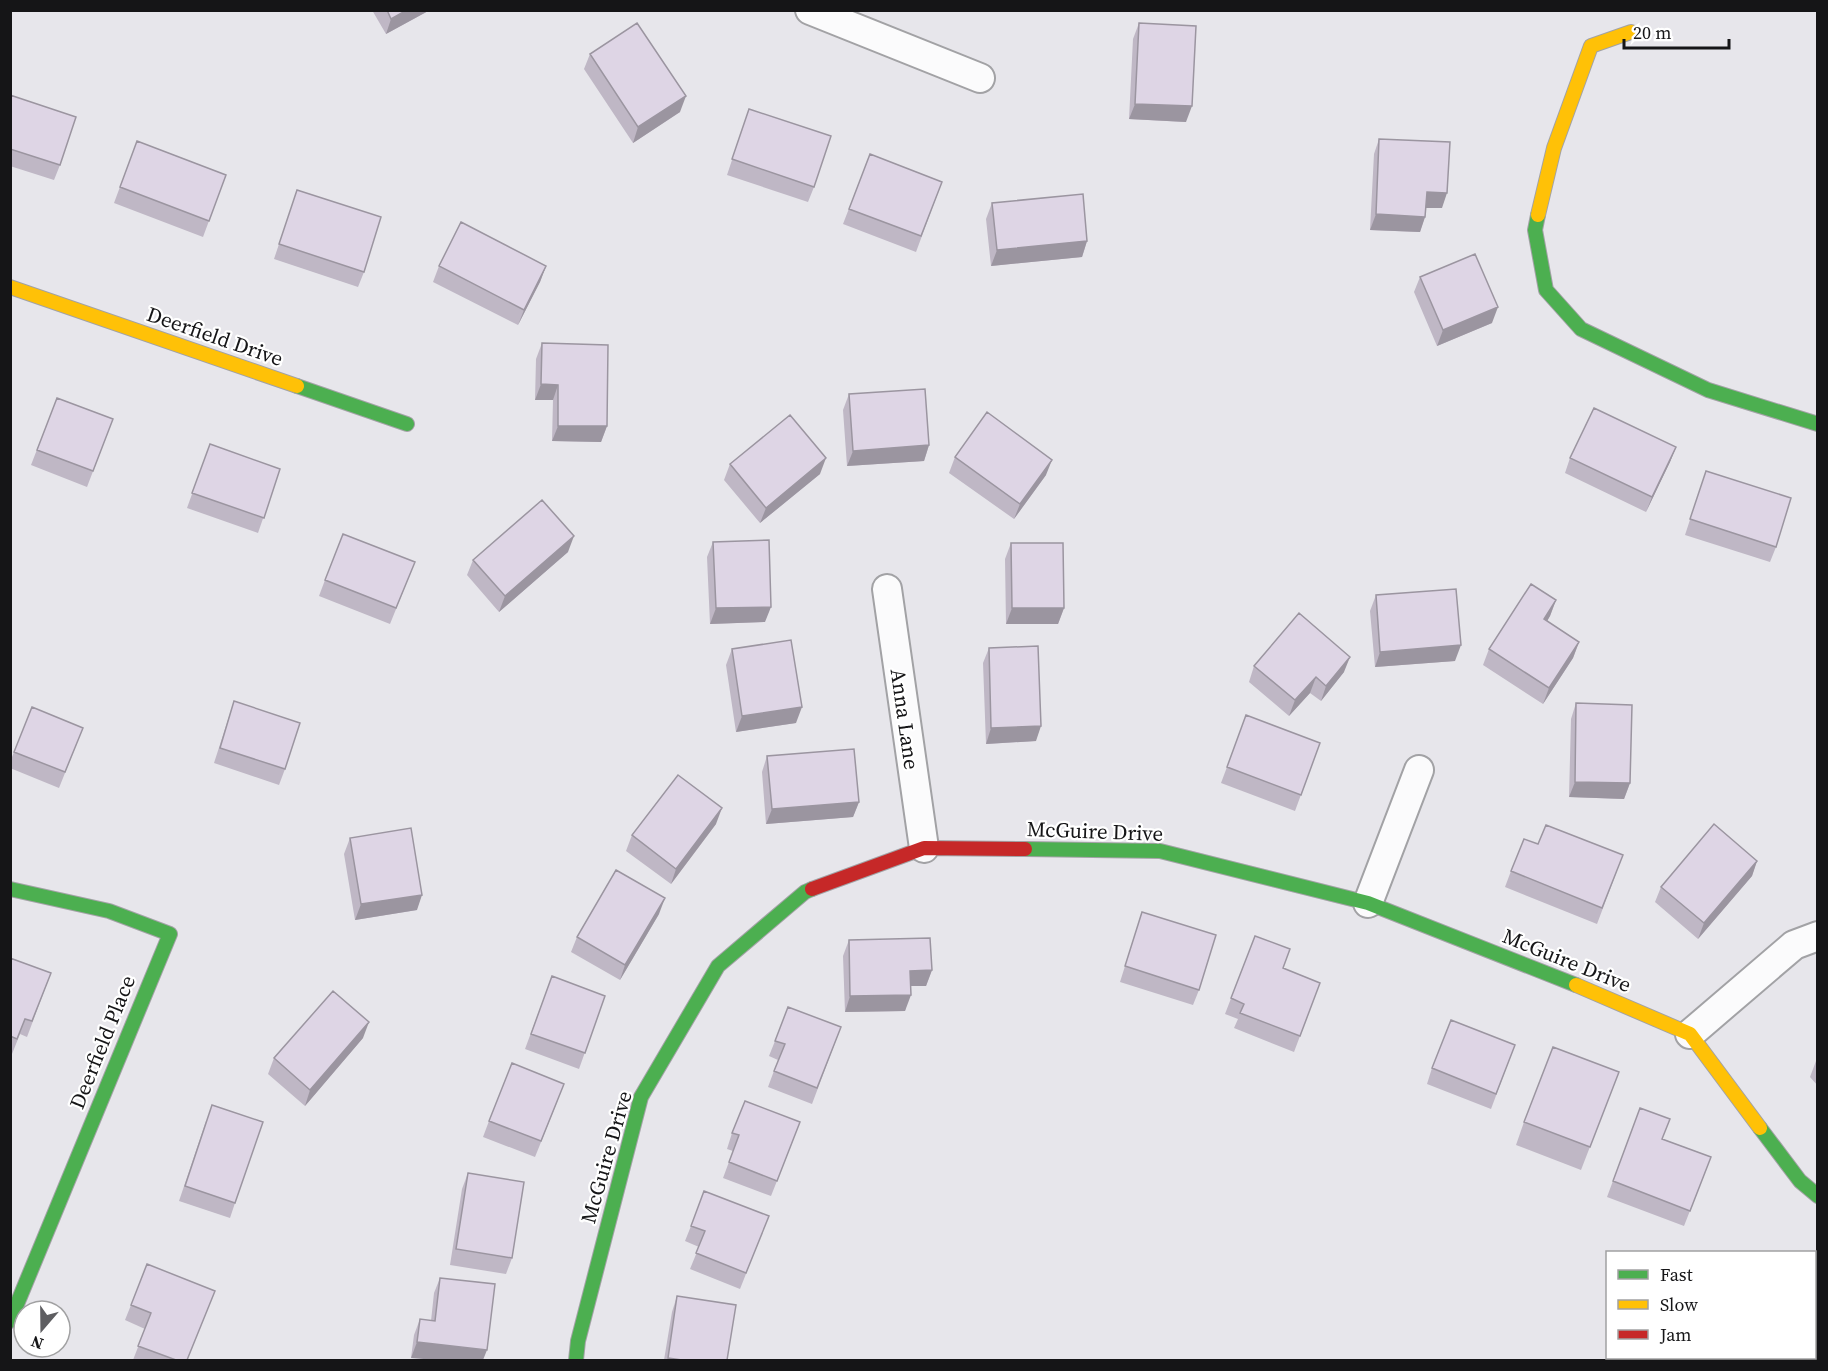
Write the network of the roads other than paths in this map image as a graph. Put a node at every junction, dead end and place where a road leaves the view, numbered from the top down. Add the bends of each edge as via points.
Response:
1 (810, 10) edge
2 (1631, 32) dead end
3 (980, 78) dead end
4 (10, 287) edge
5 (406, 424) dead end
6 (1818, 424) edge
7 (887, 589) dead end
8 (1419, 770) dead end
9 (924, 848) junction
10 (10, 889) edge
11 (1368, 903) junction
12 (1818, 936) edge
13 (1690, 1034) junction
14 (1818, 1196) edge
15 (10, 1321) edge
16 (576, 1360) edge

1 - 3 street
2 - 6 street via 1591,46 1554,148 1535,230 1546,290 1581,329 1707,390
4 - 5 street, Deerfield Drive
7 - 9 street, Anna Lane
8 - 11 street
9 - 11 street, McGuire Drive via 1160,851
9 - 16 street, McGuire Drive via 805,892 718,966 641,1097
10 - 15 street, Deerfield Place via 109,911 170,934
11 - 13 street, McGuire Drive
12 - 13 street via 1794,945
13 - 14 street via 1800,1181

